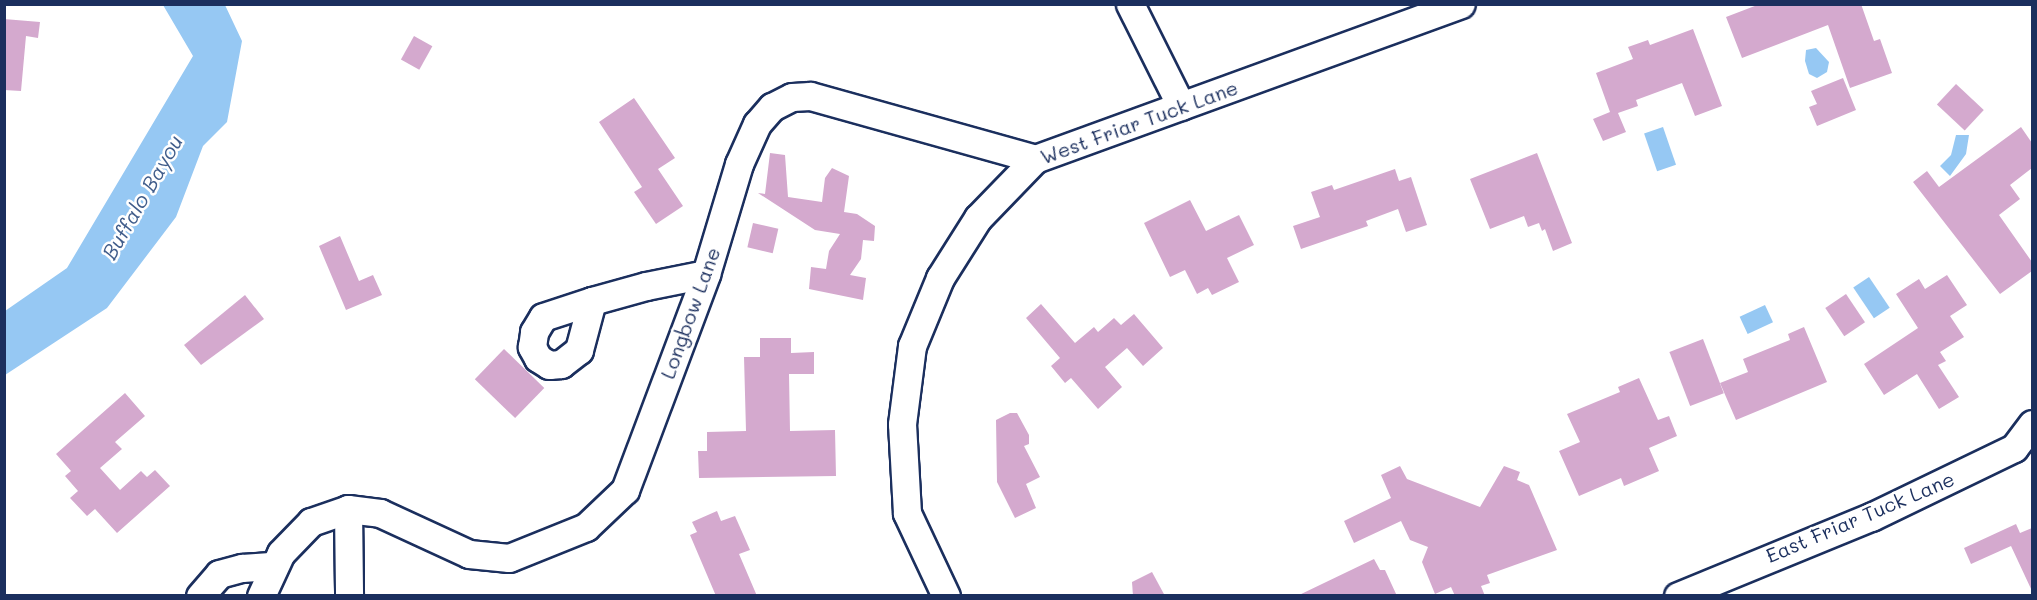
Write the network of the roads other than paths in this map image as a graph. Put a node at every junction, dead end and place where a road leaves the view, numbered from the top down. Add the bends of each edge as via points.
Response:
1 (1130, 4) edge
2 (1461, 4) edge
3 (1181, 106) junction
4 (1035, 159) junction
5 (706, 274) junction
6 (592, 301) dead end
7 (2032, 424) edge
8 (2023, 450) edge
9 (348, 509) junction
10 (274, 566) junction
11 (200, 596) edge
12 (261, 596) edge
13 (349, 596) edge
14 (945, 596) edge
15 (1678, 596) edge

1 - 3 street
2 - 3 street, West Friar Tuck Lane
3 - 4 street, West Friar Tuck Lane
4 - 5 street, Longbow Lane via 810,96 792,97 772,107 757,124 739,164
4 - 14 street, West Friar Tuck Lane via 978,218 940,279 912,346 902,424 907,513
5 - 6 street
5 - 9 street, Longbow Lane via 625,490 586,527 509,558 469,554 380,513
7 - 8 street, East Friar Tuck Lane
8 - 15 street, East Friar Tuck Lane
9 - 10 street, Longbow Lane via 311,522 281,553
9 - 13 street
10 - 11 street via 219,574
10 - 12 street, Longbow Lane

